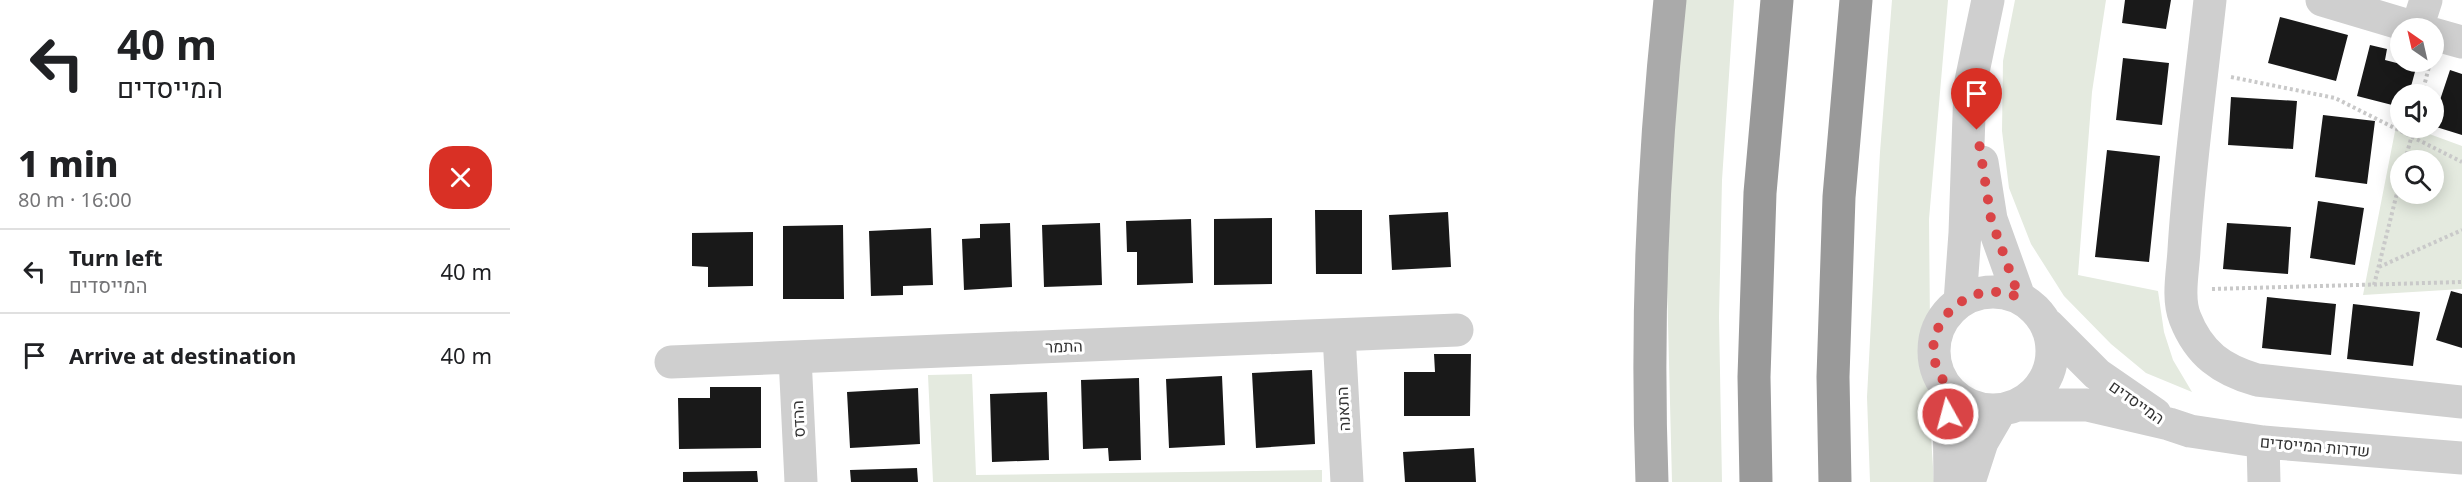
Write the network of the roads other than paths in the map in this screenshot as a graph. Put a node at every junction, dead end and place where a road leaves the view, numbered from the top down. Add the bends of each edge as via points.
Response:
1 (1670, 0) edge
2 (1777, 0) edge
3 (1856, 0) edge
4 (1988, 0) edge
5 (2210, 0) edge
6 (2322, 0) edge
7 (2426, 0) edge
8 (2420, 18) edge
9 (2390, 20) edge
10 (2444, 37) edge
11 (2462, 42) edge
12 (1970, 86) junction
13 (2019, 297) junction
14 (1960, 302) junction
15 (2048, 326) junction
16 (1457, 330) dead end
17 (1339, 335) junction
18 (795, 357) junction
19 (671, 362) dead end
20 (1948, 392) junction
21 (2462, 402) edge
22 (2009, 408) junction
23 (2169, 424) junction
24 (2263, 442) junction
25 (2462, 458) edge
26 (801, 482) edge
27 (1347, 482) edge
28 (1652, 482) edge
29 (1756, 482) edge
30 (1835, 482) edge
31 (1950, 482) edge
32 (1969, 482) edge
33 (2264, 482) edge

1 - 28 main road via 1661,69 1651,256
2 - 29 highway via 1760,193 1754,377
3 - 30 highway via 1839,197 1833,377
4 - 12 street
5 - 21 street via 2181,290 2184,316 2195,338 2212,360 2233,374 2258,380
6 - 9 street
7 - 8 street
10 - 11 street
12 - 13 street via 1991,219
12 - 14 street
13 - 14 street via 1979,293
13 - 15 street via 2036,309
14 - 20 street via 1945,316 1936,334 1933,354
15 - 22 street via 2053,343 2046,380 2034,395
15 - 23 street, המייסדים via 2097,374
16 - 17 street, התמר
17 - 18 street, התמר
17 - 27 street, התאנה
18 - 19 street, התמר
18 - 26 street, ההדס
20 - 22 street via 1981,410
20 - 31 street
22 - 23 street, המייסדים via 2086,405
22 - 32 street via 1982,442
23 - 24 street, שדרות המייסדים
24 - 25 street, שדרות המייסדים
24 - 33 street

